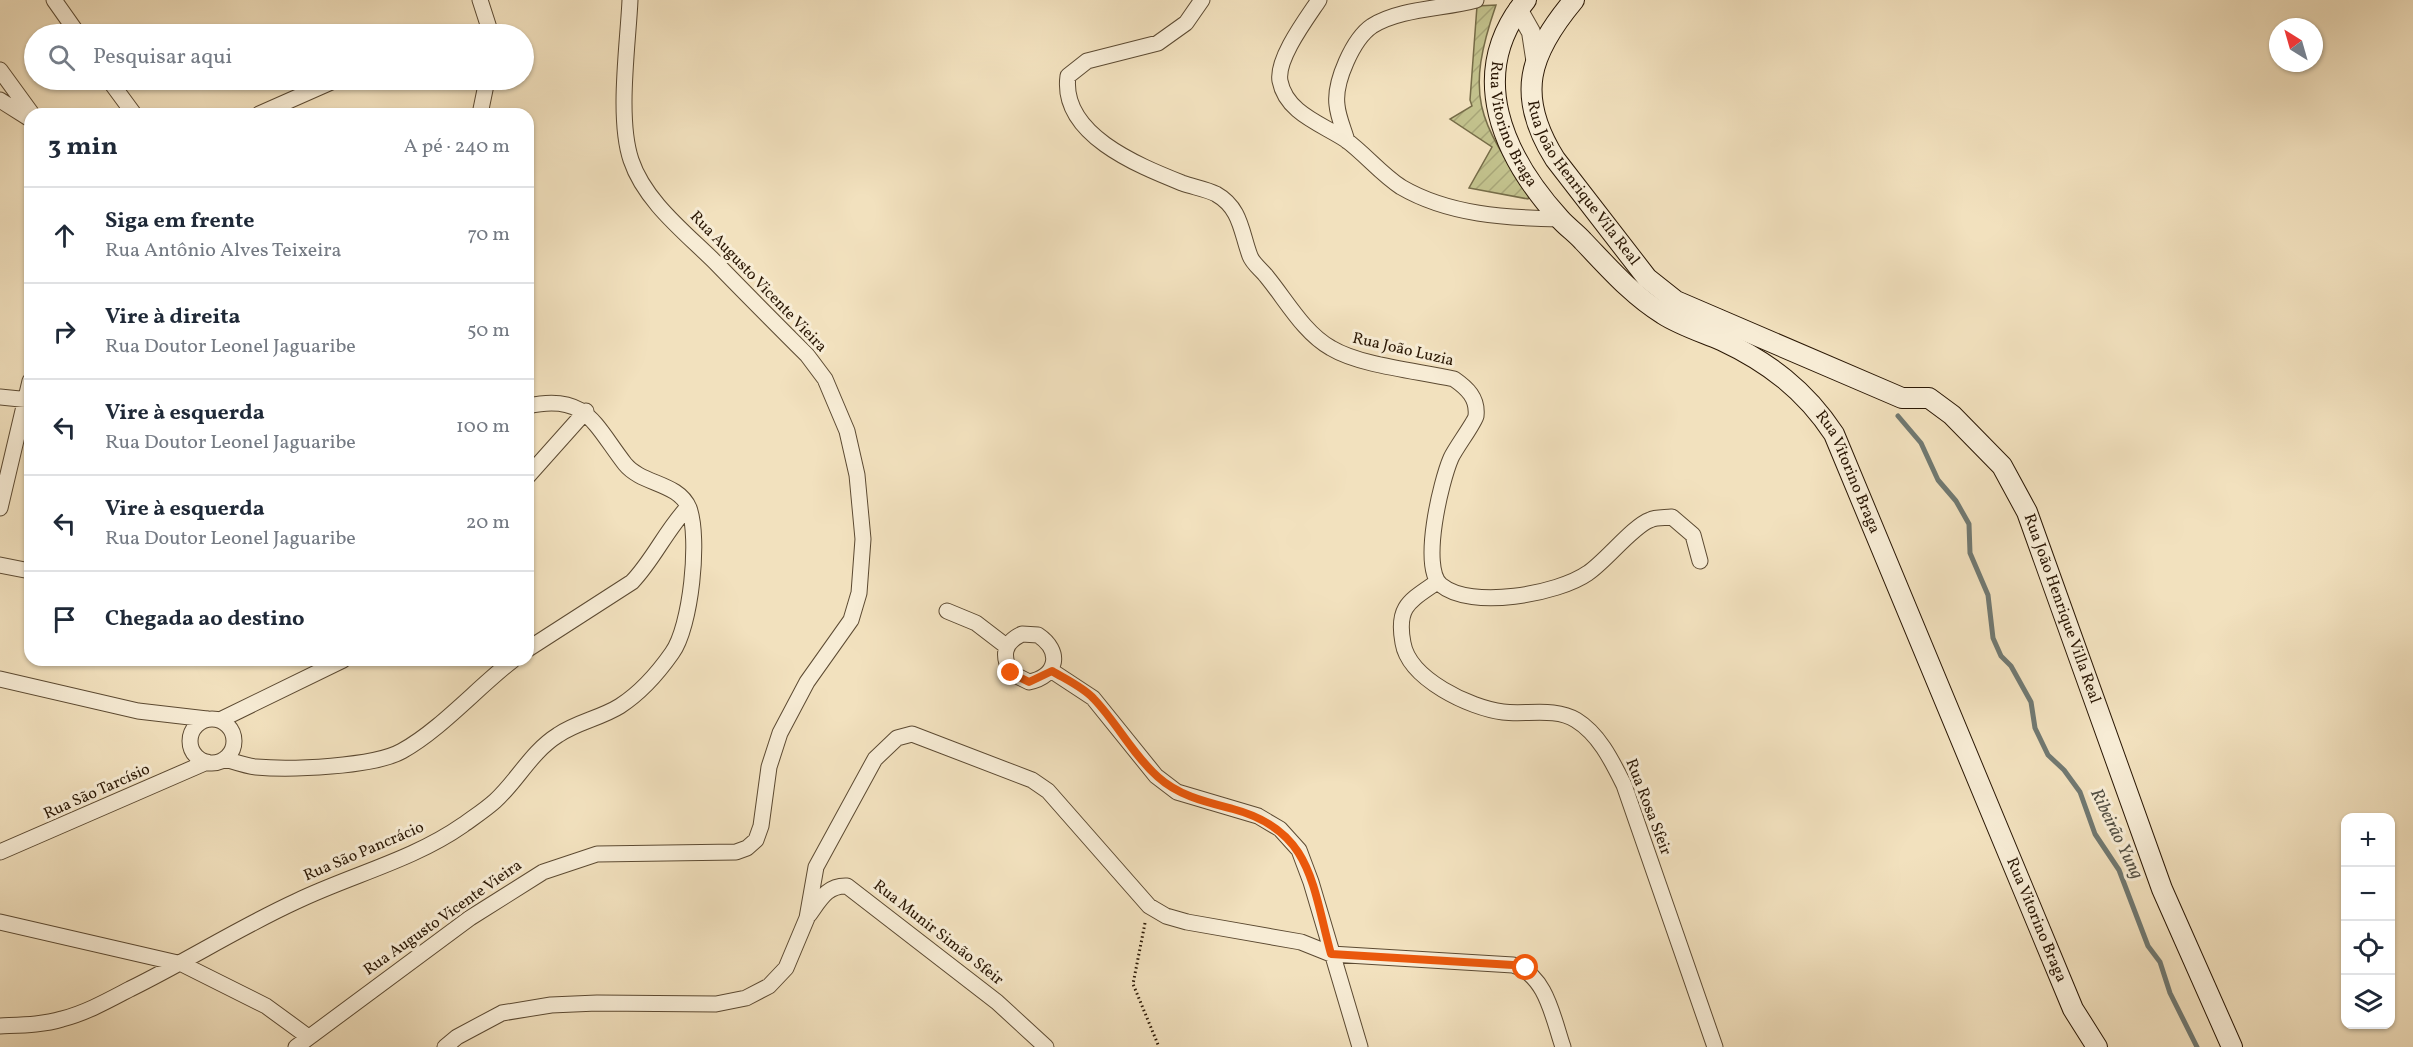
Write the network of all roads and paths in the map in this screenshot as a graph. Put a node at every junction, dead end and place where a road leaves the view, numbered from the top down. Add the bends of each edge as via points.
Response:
1 (54, 0) edge
2 (480, 0) edge
3 (630, 0) edge
4 (1202, 0) edge
5 (1319, 0) edge
6 (1476, 0) edge
7 (1574, 0) edge
8 (1518, 3) edge
9 (71, 24) edge
10 (488, 24) edge
11 (1535, 58) junction
12 (0, 70) edge
13 (116, 90) edge
14 (313, 90) edge
15 (485, 90) edge
16 (0, 100) edge
17 (28, 108) edge
18 (130, 108) edge
19 (273, 108) edge
20 (481, 108) edge
21 (24, 115) edge
22 (1347, 141) junction
23 (1560, 219) junction
24 (1730, 324) joint
25 (0, 398) edge
26 (24, 400) edge
27 (534, 404) edge
28 (585, 411) junction
29 (24, 412) edge
30 (534, 469) edge
31 (688, 507) junction
32 (0, 508) edge
33 (1700, 561) dead end
34 (0, 566) edge
35 (24, 570) edge
36 (1437, 582) junction
37 (947, 611) dead end
38 (534, 645) edge
39 (1006, 646) junction
40 (330, 666) edge
41 (506, 666) edge
42 (1052, 671) junction
43 (0, 679) edge
44 (213, 720) junction
45 (225, 759) junction
46 (207, 762) junction
47 (0, 852) edge
48 (1149, 906) junction
49 (807, 918) junction
50 (0, 922) edge
51 (1331, 954) junction
52 (182, 964) junction
53 (0, 1026) edge
54 (301, 1042) edge
55 (445, 1047) edge
56 (1046, 1047) edge
57 (1159, 1047) edge
58 (1360, 1047) edge
59 (1563, 1047) edge
60 (1715, 1047) edge
61 (2097, 1047) edge
62 (2232, 1047) edge

1 - 9 street
2 - 10 street
3 - 54 street, Rua Augusto Vicente Vieira via 626,130 630,158 642,184 807,355 825,379 847,431 857,475 862,539 859,593 851,620 807,682 780,733 769,767 761,826 756,840 747,848 736,852 597,854 543,872 470,918
4 - 36 street, Rua João Luzia via 1186,23 1158,43 1087,61 1078,68 1068,76 1069,106 1101,140 1140,166 1216,194 1234,208 1251,258 1328,347 1346,356 1454,379 1469,390 1476,404 1476,418 1443,477 1432,554
5 - 22 street via 1286,55 1280,80 1289,101 1304,116
6 - 22 street via 1395,17 1371,27 1346,61 1339,86 1336,104
7 - 11 main road, Rua João Henrique Vila Real
8 - 11 street via 1531,32
8 - 23 main road, Rua Vitorino Braga via 1496,66 1503,135
11 - 24 main road, Rua João Henrique Vila Real via 1531,94 1535,116 1555,159 1647,278 1676,301
12 - 17 street
13 - 18 street
14 - 19 street
15 - 20 street
16 - 21 street
22 - 23 street via 1401,186 1438,205 1513,218
23 - 61 main road, Rua Vitorino Braga via 1629,289 1663,315 1723,341 1788,379 1834,434 2073,1009
24 - 62 main road, Rua João Henrique Villa Real via 1902,398 1929,398 1952,415 2002,466 2037,535 2162,890
25 - 26 street
27 - 28 street via 569,403
28 - 30 street
28 - 31 street via 627,467 641,478 674,492
29 - 32 street
31 - 38 street via 632,582
31 - 52 street, Rua São Pancrácio via 693,529 692,564 684,623 674,651 646,684 619,706 557,735 532,756 496,800 460,827 414,852 241,927
33 - 36 street via 1693,535 1672,517 1649,520 1606,560 1560,587 1497,599 1465,597 1449,592
34 - 35 street
36 - 60 street, Rua Rosa Sfeir via 1408,602 1400,620 1407,658 1438,687 1469,703 1502,712 1553,713 1573,718 1590,730 1624,785
37 - 39 street via 976,623
39 - 42 street via 1004,658 1016,676 1029,682
39 - 42 street via 1022,634 1038,635 1050,646
40 - 44 street
41 - 45 street via 420,740 400,752 334,765 282,768 254,767
42 - 51 street via 1093,698 1156,776 1177,792 1258,816 1280,829 1299,850
43 - 44 street via 138,711
44 - 45 street via 232,730 231,753
44 - 46 street via 192,732 190,741 198,758
45 - 46 street
46 - 47 street, Rua São Tarcísio
48 - 49 street via 1048,791 1032,780 912,734 897,738 875,759 816,867
48 - 51 street via 1186,922 1301,942
48 - 57 path via 1133,984
49 - 55 street via 786,968 769,986 746,998 716,1004 551,1005 502,1013
49 - 56 street, Rua Munir Simão Sfeir via 825,893 835,886 847,886 997,1002
50 - 52 street
51 - 58 street
51 - 59 street via 1526,968 1542,990
52 - 53 street, Rua São Pancrácio via 63,1019
52 - 54 street via 266,1006

